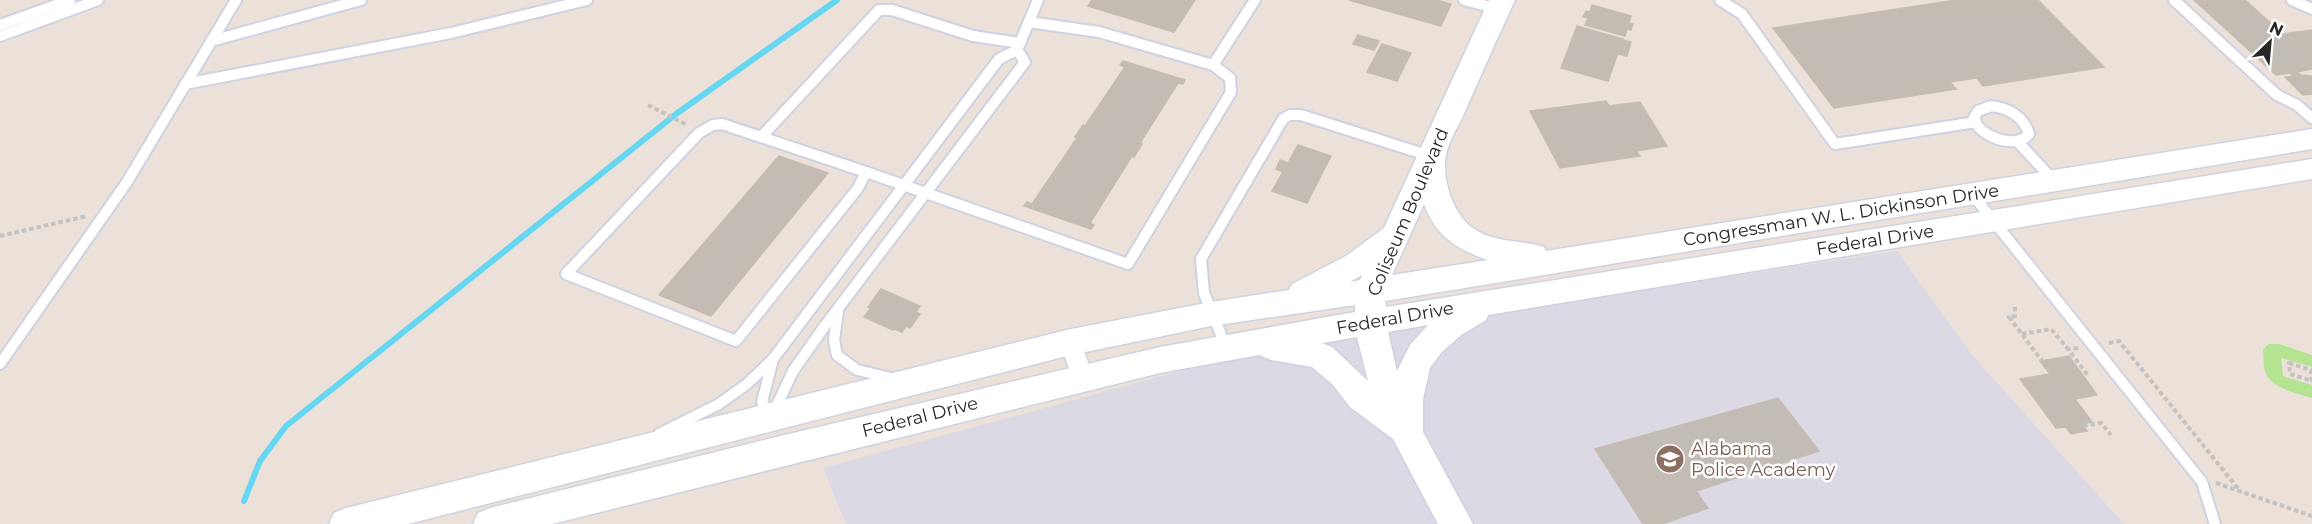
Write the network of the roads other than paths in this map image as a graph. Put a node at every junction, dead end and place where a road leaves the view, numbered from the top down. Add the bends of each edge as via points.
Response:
1 (70, 0) edge
2 (98, 0) edge
3 (236, 0) edge
4 (361, 0) edge
5 (587, 0) edge
6 (1038, 0) edge
7 (1255, 0) edge
8 (1464, 0) edge
9 (1719, 0) edge
10 (2174, 0) edge
11 (2292, 0) edge
12 (1500, 5) edge
13 (2312, 9) edge
14 (1029, 22) junction
15 (0, 25) edge
16 (0, 36) edge
17 (211, 41) junction
18 (1019, 47) junction
19 (1213, 65) junction
20 (185, 84) junction
21 (2312, 103) edge
22 (2297, 105) junction
23 (2312, 118) edge
24 (1976, 122) junction
25 (762, 136) junction
26 (2312, 139) edge
27 (2018, 142) junction
28 (1431, 156) junction
29 (2312, 169) edge
30 (866, 172) junction
31 (2054, 181) junction
32 (904, 185) junction
33 (926, 193) junction
34 (1972, 194) junction
35 (1992, 220) junction
36 (1396, 233) junction
37 (1602, 253) junction
38 (1495, 301) junction
39 (1281, 303) junction
40 (1370, 306) junction
41 (838, 308) junction
42 (1210, 314) junction
43 (1071, 342) junction
44 (1233, 346) junction
45 (773, 359) junction
46 (0, 364) edge
47 (1082, 377) junction
48 (924, 378) junction
49 (772, 416) junction
50 (1408, 434) junction
51 (629, 452) junction
52 (776, 452) junction
53 (530, 519) edge
54 (346, 524) edge
55 (490, 524) edge
56 (1456, 524) edge
57 (2215, 524) edge

1 - 15 lane
2 - 16 lane
3 - 17 lane
4 - 17 lane
5 - 20 lane via 451,33
6 - 14 lane
7 - 19 lane
8 - 12 lane
9 - 24 lane via 1742,14 1834,144
10 - 22 lane via 2277,95
11 - 13 lane
12 - 28 main road, Coliseum Boulevard
14 - 18 lane
14 - 19 lane via 1135,40
17 - 20 lane
18 - 25 lane via 892,10 879,10
18 - 32 lane via 999,59
18 - 33 lane via 1025,62
19 - 33 lane via 1228,73 1233,84 1231,92 1128,264
20 - 46 lane via 127,182
21 - 22 lane
22 - 23 lane
24 - 27 lane via 1995,139
24 - 27 lane via 1976,113 1981,109 2008,110 2028,127 2029,134
25 - 30 lane
25 - 30 lane via 722,124 705,129 566,274 736,341 858,188
26 - 31 main road, Congressman W. L. Dickinson Drive
27 - 31 lane
28 - 36 main road, Coliseum Boulevard
28 - 37 main road via 1443,215 1456,231 1483,247 1516,256
28 - 42 lane via 1301,115 1283,119 1202,259 1200,274
29 - 35 main road, Federal Drive
30 - 32 lane
31 - 34 main road, Congressman W. L. Dickinson Drive
32 - 33 lane
32 - 45 lane
33 - 41 lane
34 - 35 lane
34 - 37 main road, Congressman W. L. Dickinson Drive
35 - 38 main road, Federal Drive
35 - 57 lane via 2197,476 2207,494
36 - 39 main road via 1357,264
36 - 40 main road, Coliseum Boulevard
37 - 40 main road, Congressman W. L. Dickinson Drive
38 - 40 main road, Federal Drive
38 - 50 main road via 1444,329 1420,353 1407,394
39 - 40 main road, Federal Drive
39 - 42 main road, Federal Drive
40 - 44 main road, Federal Drive
40 - 50 main road, Coliseum Boulevard via 1385,387
41 - 48 lane via 834,340 837,355 857,370 884,378
41 - 49 lane via 793,371
42 - 43 main road, Federal Drive
42 - 44 lane
43 - 47 street
43 - 48 main road, Federal Drive
44 - 47 main road, Federal Drive
44 - 50 main road via 1282,348 1321,356 1362,397
45 - 49 lane via 762,402
45 - 51 lane via 730,398
47 - 52 main road, Federal Drive
48 - 49 main road, Federal Drive
49 - 51 main road, Federal Drive
49 - 52 main road
50 - 56 main road, Coliseum Boulevard
51 - 54 main road, Federal Drive
52 - 53 main road, Federal Drive
53 - 55 main road, Federal Drive

